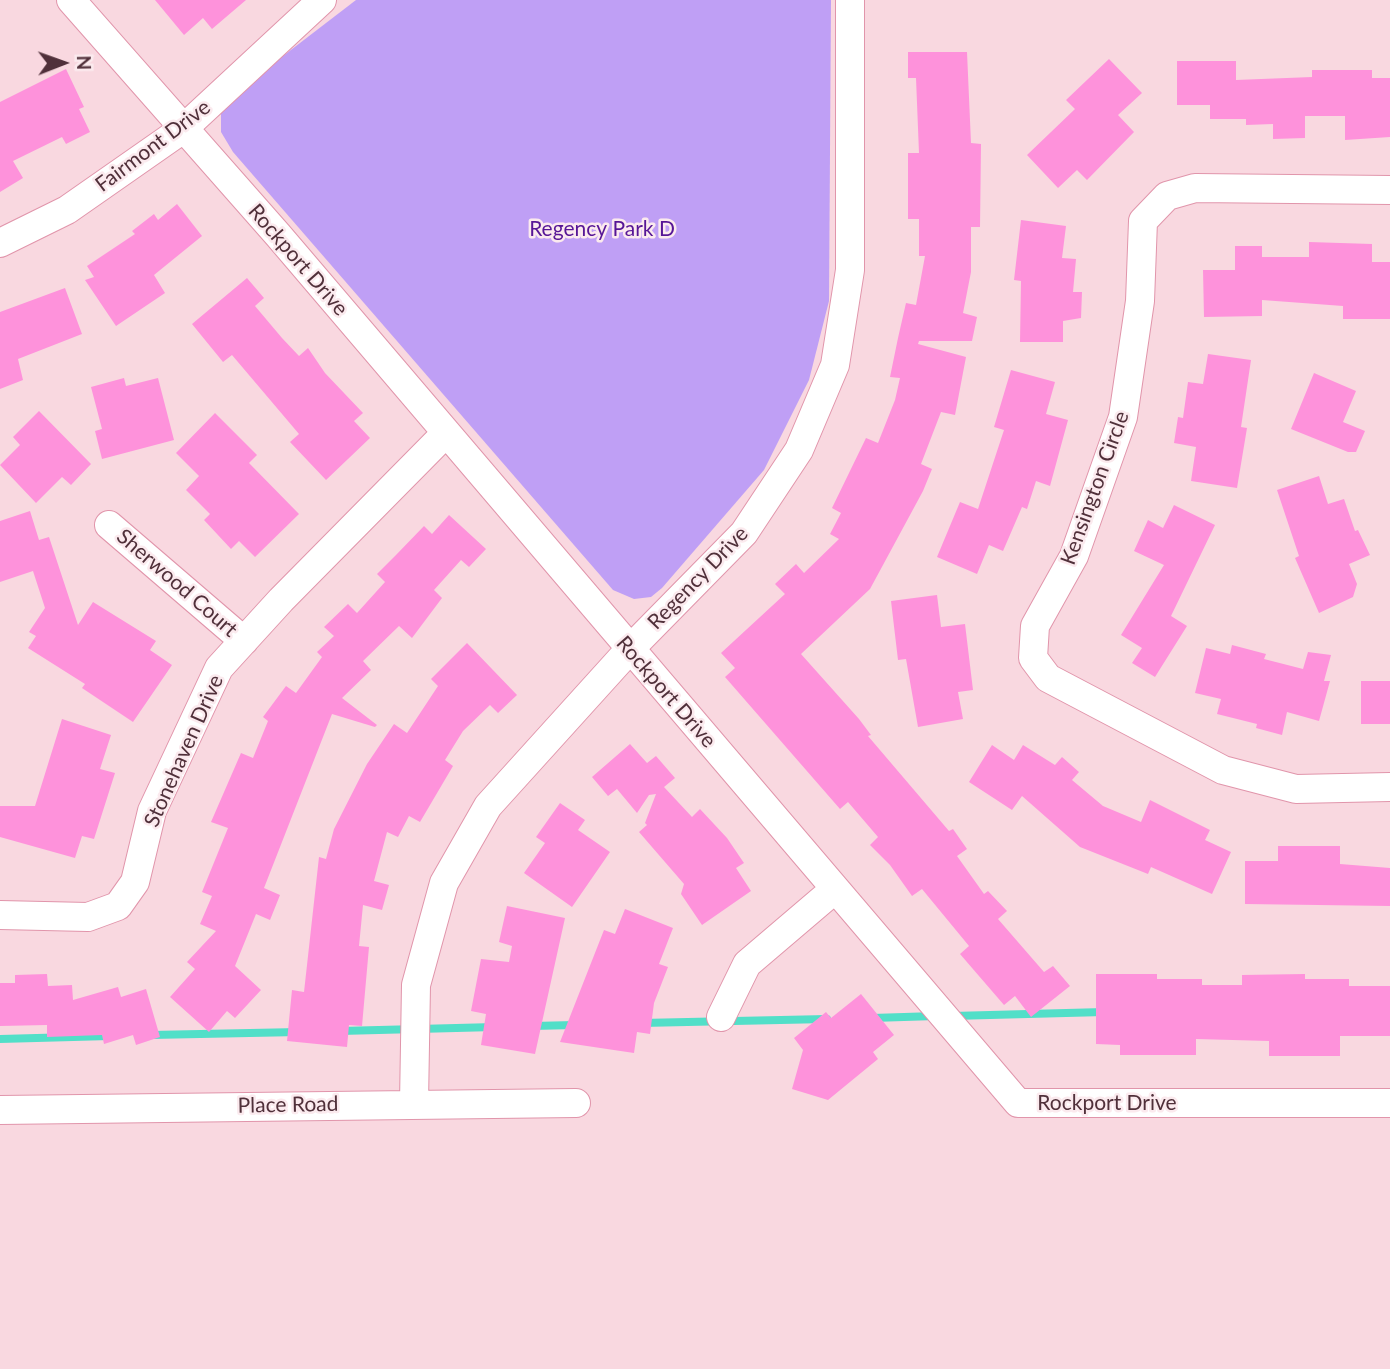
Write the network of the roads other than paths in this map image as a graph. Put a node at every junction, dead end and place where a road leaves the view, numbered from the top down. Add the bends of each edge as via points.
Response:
1 (71, 0) edge
2 (322, 0) edge
3 (850, 0) edge
4 (183, 129) junction
5 (1390, 190) edge
6 (0, 243) edge
7 (446, 433) junction
8 (109, 525) dead end
9 (244, 641) junction
10 (630, 649) junction
11 (1390, 787) edge
12 (835, 889) junction
13 (0, 915) edge
14 (722, 1017) dead end
15 (414, 1102) junction
16 (576, 1103) dead end
17 (1390, 1103) edge
18 (0, 1110) edge

1 - 4 street, Rockport Drive
2 - 4 street, Fairmont Drive
3 - 10 street, Regency Drive via 850,270 835,365 799,450 744,533
4 - 6 street, Fairmont Drive via 67,209
4 - 7 street, Rockport Drive
5 - 11 street, Kensington Circle via 1195,188 1167,196 1143,221 1140,301 1123,417 1074,556 1035,626 1033,658 1048,678 1223,770 1296,789
7 - 9 street, Stonehaven Drive
7 - 10 street, Rockport Drive
8 - 9 street, Sherwood Court
9 - 13 street, Stonehaven Drive via 219,668 152,811 135,882 118,906 88,917
10 - 12 street, Rockport Drive
10 - 15 street, Regency Drive via 488,806 444,884 416,985
12 - 14 street via 747,964
12 - 17 street, Rockport Drive via 1018,1103
15 - 16 street, Place Road
15 - 18 street, Place Road

